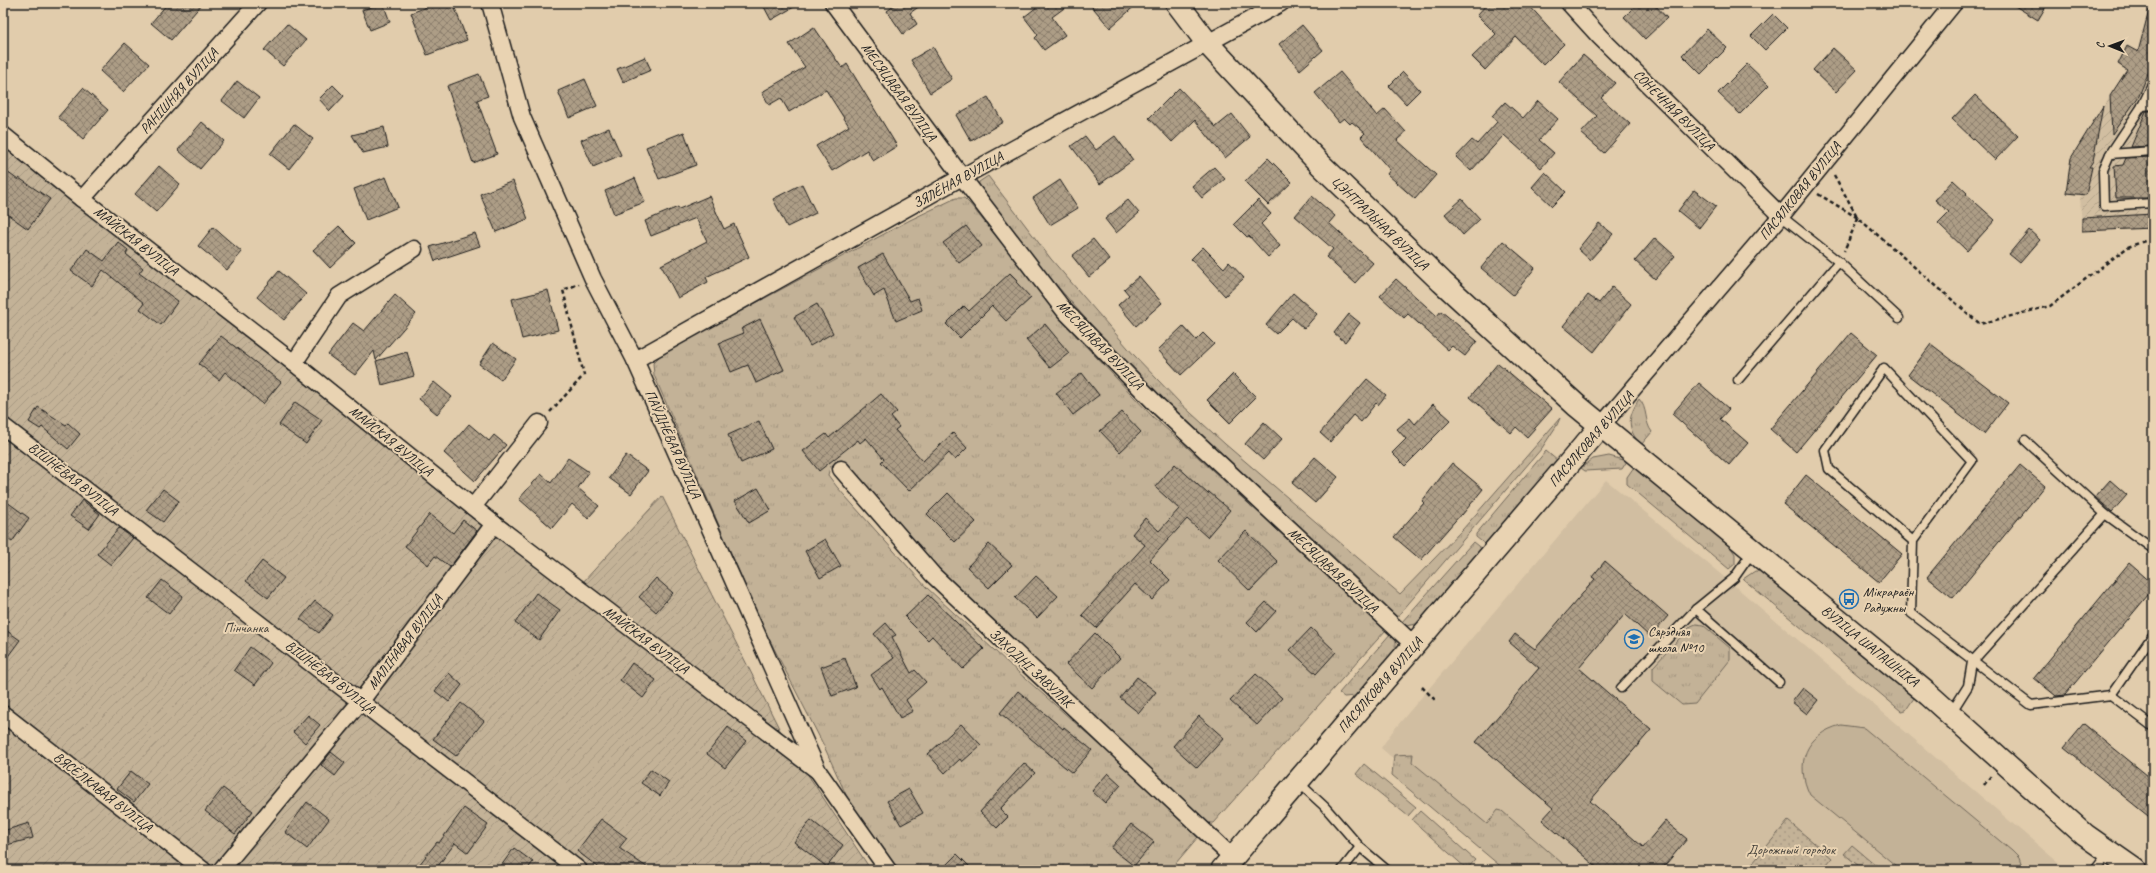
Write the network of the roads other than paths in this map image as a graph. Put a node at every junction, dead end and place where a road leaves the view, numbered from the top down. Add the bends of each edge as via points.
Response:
1 (258, 3) edge
2 (490, 3) edge
3 (834, 3) edge
4 (1177, 3) edge
5 (1281, 3) edge
6 (1569, 3) edge
7 (1954, 3) edge
8 (1208, 44) junction
9 (2153, 83) edge
10 (2153, 105) edge
11 (2142, 106) junction
12 (3, 135) edge
13 (2153, 152) edge
14 (2110, 154) junction
15 (962, 177) junction
16 (82, 199) junction
17 (2153, 203) edge
18 (1781, 216) junction
19 (414, 249) dead end
20 (1839, 262) junction
21 (1899, 318) dead end
22 (635, 360) junction
23 (294, 363) junction
24 (1738, 380) dead end
25 (539, 423) road end
26 (3, 426) edge
27 (1601, 426) junction
28 (2025, 440) dead end
29 (841, 469) dead end
30 (473, 507) junction
31 (2105, 514) junction
32 (494, 524) junction
33 (1913, 541) junction
34 (2153, 549) edge
35 (1753, 551) junction
36 (1696, 609) junction
37 (2153, 635) edge
38 (1414, 645) junction
39 (1972, 662) junction
40 (1779, 682) dead end
41 (1621, 688) dead end
42 (2111, 695) junction
43 (361, 701) junction
44 (3, 714) edge
45 (1950, 714) junction
46 (2153, 727) edge
47 (818, 771) junction
48 (1298, 782) junction
49 (1360, 847) junction
50 (2108, 852) junction
51 (1227, 864) edge
52 (203, 870) edge
53 (221, 870) edge
54 (579, 870) edge
55 (888, 870) edge
56 (1342, 870) edge
57 (1387, 870) edge
58 (2095, 870) edge
59 (2135, 870) edge

1 - 16 street, РАНІШНЯЯ ВУЛІЦА
2 - 22 street, ПАЎДНЁВАЯ ВУЛІЦА via 522,117 593,279
3 - 15 street, МЕСЯЦАВАЯ ВУЛІЦА
4 - 8 street, ЦЭНТРАЛЬНАЯ ВУЛІЦА
5 - 8 street, ЗЯЛЁНАЯ ВУЛІЦА
6 - 18 street, СОНЕЧНАЯ ВУЛІЦА via 1600,37
7 - 18 street, ПАСЯЛКОВАЯ ВУЛІЦА
8 - 15 street, ЗЯЛЁНАЯ ВУЛІЦА
8 - 27 street, ЦЭНТРАЛЬНАЯ ВУЛІЦА via 1320,164 1442,282
9 - 11 lane
10 - 11 lane
11 - 14 lane
12 - 16 street, МАЙСКАЯ ВУЛІЦА
13 - 14 lane
14 - 17 lane via 2103,170 2104,206
15 - 22 street, ЗЯЛЁНАЯ ВУЛІЦА
15 - 38 street, МЕСЯЦАВАЯ ВУЛІЦА via 1069,316 1158,406
16 - 23 street, МАЙСКАЯ ВУЛІЦА
18 - 20 lane
18 - 27 street, ПАСЯЛКОВАЯ ВУЛІЦА
19 - 23 street via 340,296
20 - 21 lane
20 - 24 lane
22 - 47 street, ПАЎДНЁВАЯ ВУЛІЦА
23 - 30 street, МАЙСКАЯ ВУЛІЦА
25 - 30 street
26 - 43 street, ВІШНЁВАЯ ВУЛІЦА
27 - 35 street, ВУЛІЦА ШАПАШНІКА
27 - 38 street, ПАСЯЛКОВАЯ ВУЛІЦА
28 - 31 lane
29 - 51 street, ЗАХОДНІ ЗАВУЛАК via 932,575
30 - 32 street, МАЙСКАЯ ВУЛІЦА
31 - 34 lane
31 - 39 lane
32 - 43 street, МАЛІНАВАЯ ВУЛІЦА
32 - 47 street, МАЙСКАЯ ВУЛІЦА
33 - 33 lane via 1972,461 1884,368 1825,450 1829,469
33 - 39 lane via 1911,613
35 - 36 lane via 1734,578
35 - 45 street, ВУЛІЦА ШАПАШНІКА
36 - 40 lane
36 - 41 lane
37 - 42 lane
38 - 48 street, ПАСЯЛКОВАЯ ВУЛІЦА
39 - 42 lane via 2031,705
39 - 45 lane via 1968,686
42 - 46 lane
43 - 53 street, МАЛІНАВАЯ ВУЛІЦА
43 - 54 street, ВІШНЁВАЯ ВУЛІЦА
44 - 52 street, ВЯСЁЛКАВАЯ ВУЛІЦА
45 - 50 street, ВУЛІЦА ШАПАШНІКА via 2085,835
47 - 55 street, ПАЎДНЁВАЯ ВУЛІЦА
48 - 49 lane via 1324,806
48 - 51 street, ПАСЯЛКОВАЯ ВУЛІЦА
49 - 56 lane
49 - 57 lane
50 - 58 lane
50 - 59 street, ВУЛІЦА ШАПАШНІКА

